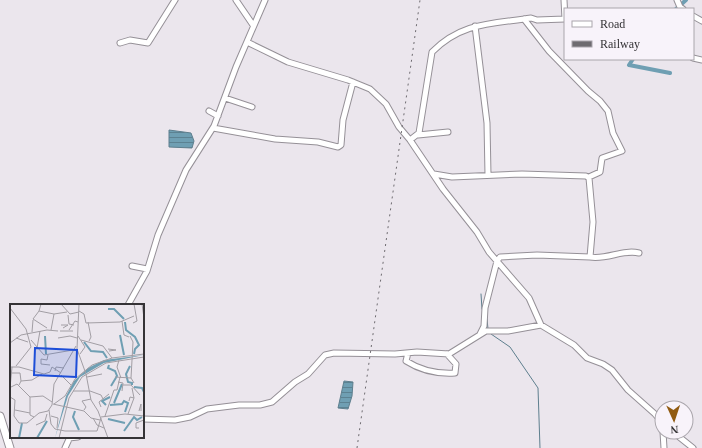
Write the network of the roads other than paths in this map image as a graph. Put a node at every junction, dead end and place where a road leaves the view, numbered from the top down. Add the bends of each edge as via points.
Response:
1 (175, 0) edge
2 (236, 0) edge
3 (265, 0) edge
4 (564, 19) edge
5 (524, 20) junction
6 (253, 25) junction
7 (475, 26) junction
8 (247, 42) junction
9 (120, 43) dead end
10 (353, 82) junction
11 (225, 98) junction
12 (252, 107) dead end
13 (209, 112) dead end
14 (218, 116) junction
15 (213, 128) junction
16 (448, 132) dead end
17 (418, 135) junction
18 (410, 140) junction
19 (434, 174) junction
20 (488, 175) junction
21 (589, 177) junction
22 (639, 253) dead end
23 (590, 257) junction
24 (497, 261) junction
25 (132, 266) dead end
26 (147, 269) junction
27 (129, 304) edge
28 (541, 325) junction
29 (480, 334) junction
30 (408, 353) junction
31 (447, 354) junction
32 (654, 413) edge
33 (0, 416) edge
34 (144, 419) edge
35 (70, 438) edge
36 (683, 440) edge
37 (10, 448) edge
38 (65, 448) edge
39 (693, 448) edge

1 - 9 street via 148,43 130,40
2 - 6 street
3 - 6 street
4 - 5 street
5 - 7 street
5 - 21 street via 549,51 608,111 613,133 622,151 602,158 600,172
6 - 8 street
7 - 17 street via 438,45 432,52
7 - 20 street via 487,123
8 - 10 street via 288,62
8 - 11 street
10 - 15 street via 343,120 341,145 338,147
10 - 18 street via 370,89 386,104 399,128
11 - 12 street
11 - 14 street
13 - 14 street
14 - 15 street
15 - 26 street via 186,170
16 - 17 street
17 - 18 street
18 - 19 street
19 - 20 street via 452,177
19 - 24 street via 446,194
20 - 21 street
21 - 23 street via 593,222
22 - 23 street via 631,251 614,256
23 - 24 street via 512,256 500,257
24 - 28 street via 529,298
24 - 29 street via 484,326
25 - 26 street
26 - 27 street
28 - 29 street
28 - 32 street via 574,345 587,358 612,370 628,390
29 - 31 street
30 - 31 street
30 - 31 street via 406,361 415,367 455,373 456,364
30 - 34 street via 325,355 308,374 272,402 207,408 190,417 175,420
33 - 37 highway
35 - 38 street
36 - 39 street

